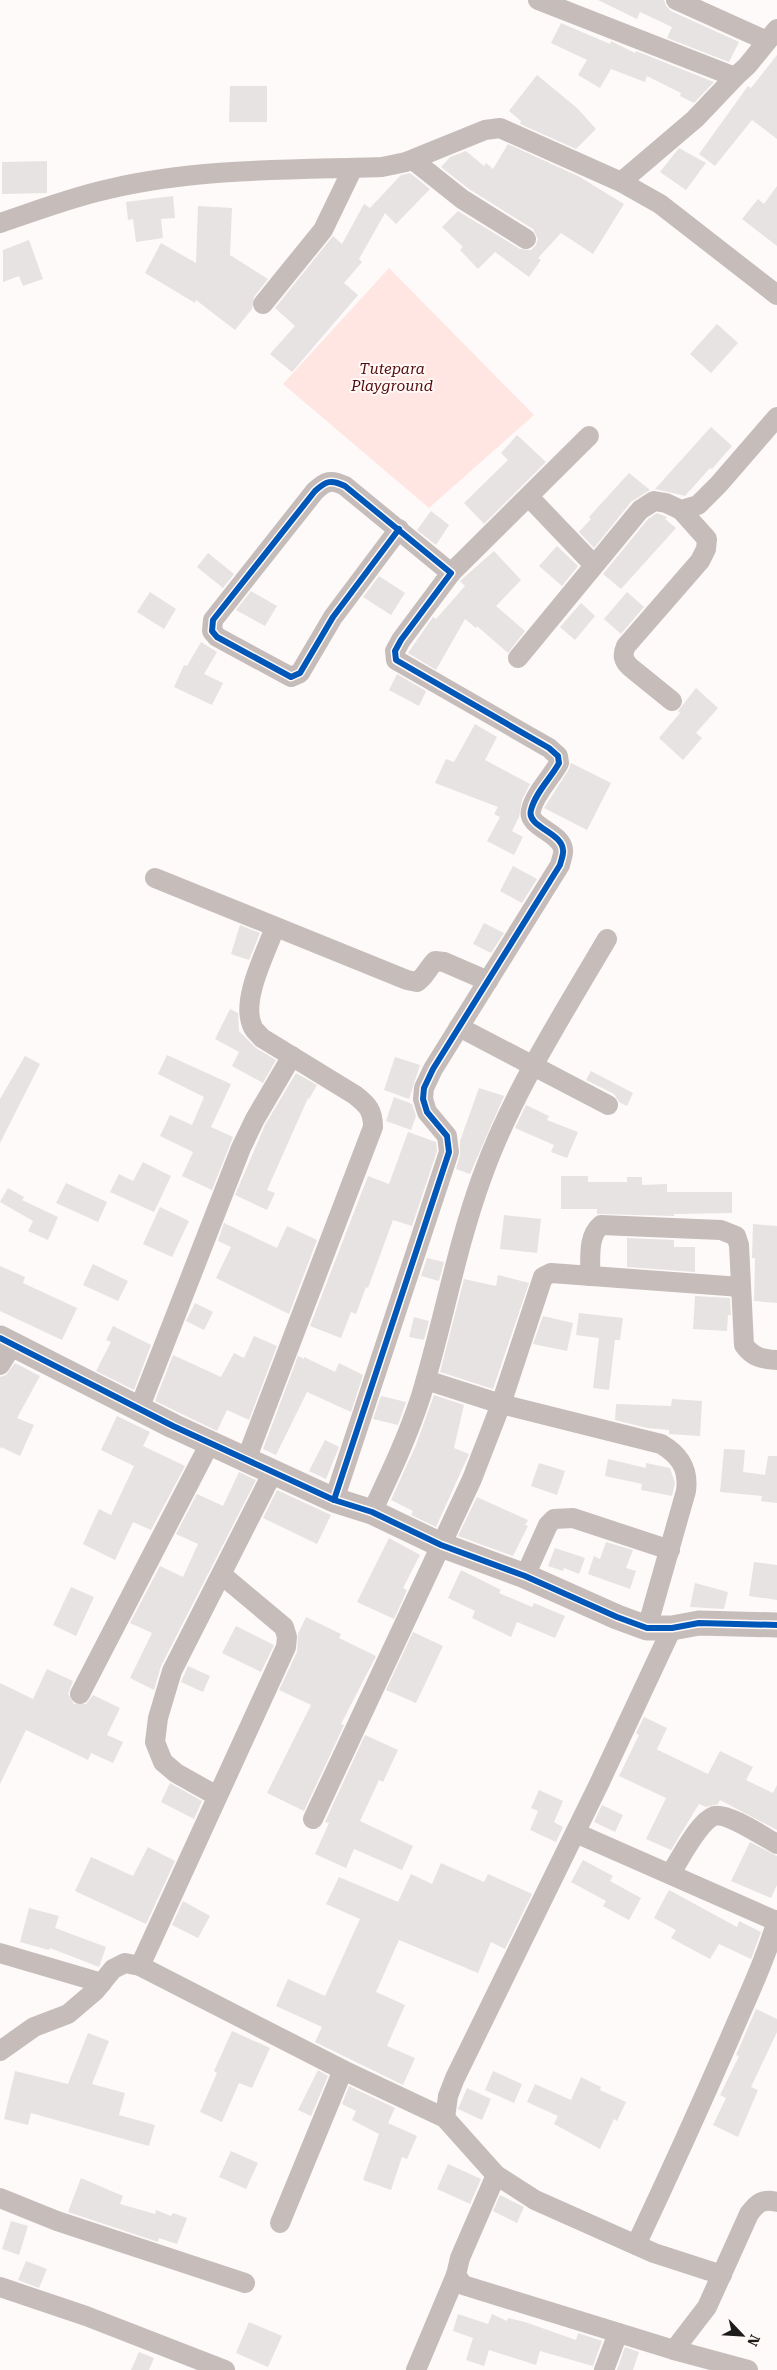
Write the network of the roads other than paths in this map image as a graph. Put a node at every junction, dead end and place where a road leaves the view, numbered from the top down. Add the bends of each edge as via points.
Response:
1 (538, 0) edge
2 (676, 0) edge
3 (772, 35) edge
4 (735, 76) junction
5 (413, 160) junction
6 (353, 168) junction
7 (621, 182) junction
8 (0, 223) edge
9 (526, 239) dead end
10 (777, 295) edge
11 (263, 304) dead end
12 (777, 417) edge
13 (589, 436) dead end
14 (529, 497) junction
15 (681, 510) junction
16 (399, 529) junction
17 (594, 565) junction
18 (451, 573) junction
19 (518, 658) dead end
20 (672, 701) dead end
21 (155, 878) dead end
22 (275, 927) junction
23 (607, 939) dead end
24 (488, 981) junction
25 (459, 1027) junction
26 (292, 1056) junction
27 (533, 1066) junction
28 (608, 1104) dead end
29 (590, 1276) junction
30 (741, 1287) junction
31 (6, 1341) edge
32 (777, 1360) edge
33 (0, 1365) edge
34 (426, 1380) junction
35 (502, 1404) junction
36 (140, 1409) junction
37 (210, 1443) junction
38 (246, 1460) junction
39 (273, 1472) junction
40 (334, 1500) junction
41 (372, 1512) junction
42 (441, 1545) junction
43 (670, 1550) junction
44 (222, 1575) junction
45 (525, 1576) junction
46 (777, 1625) edge
47 (647, 1628) junction
48 (672, 1628) junction
49 (80, 1694) dead end
50 (217, 1796) junction
51 (313, 1819) dead end
52 (576, 1833) junction
53 (777, 1844) edge
54 (670, 1874) junction
55 (777, 1920) edge
56 (0, 1952) edge
57 (140, 1966) junction
58 (102, 1983) junction
59 (0, 2052) edge
60 (343, 2070) junction
61 (445, 2118) junction
62 (496, 2175) junction
63 (0, 2198) edge
64 (777, 2202) edge
65 (280, 2223) dead end
66 (636, 2245) junction
67 (722, 2274) junction
68 (456, 2275) junction
69 (245, 2283) dead end
70 (0, 2287) edge
71 (618, 2333) junction
72 (674, 2350) junction
73 (219, 2369) edge
74 (416, 2370) edge
75 (604, 2370) edge
76 (748, 2370) edge

1 - 4 street
2 - 3 street
3 - 4 street
4 - 7 street via 695,120
5 - 6 street via 382,167
5 - 7 street via 485,130 500,128
5 - 9 street via 462,199
6 - 8 street via 216,172 142,182 82,196
6 - 11 street via 323,230
7 - 10 street via 685,222
12 - 15 street via 698,505
13 - 14 street
14 - 17 street
14 - 18 street
15 - 17 street via 654,501 640,510
15 - 20 street via 707,539 706,549 700,561 623,653 624,661 630,667
16 - 16 street via 333,617 300,673 291,677 217,637 212,631 213,620 243,580 325,481 345,486
16 - 18 street
17 - 19 street
18 - 24 street via 401,640 395,651 396,660 549,748 558,756 559,763 530,812 532,820 561,841 564,851 560,865
21 - 22 street
22 - 24 street via 407,980 417,982 422,979 435,961
22 - 26 street via 250,994 249,1009 252,1026 262,1038
23 - 27 street
24 - 25 street
25 - 27 street
25 - 40 street via 433,1069 424,1088 423,1099 427,1112 447,1136 449,1152
26 - 36 street via 241,1148
26 - 38 street via 369,1105 373,1127
27 - 28 street
27 - 34 street via 482,1176
29 - 30 street
29 - 30 street via 592,1240 594,1231 601,1225 721,1230 736,1236
29 - 35 street via 551,1273 543,1277
30 - 32 street via 744,1345 758,1358
31 - 33 street
31 - 36 street
34 - 35 street
34 - 41 street via 406,1438
35 - 42 street
35 - 43 street via 661,1444 672,1450 681,1460 688,1478
36 - 37 street
37 - 38 street
37 - 49 street
38 - 39 street
39 - 40 street
39 - 44 street
40 - 41 street
41 - 42 street
42 - 45 street
42 - 51 street
43 - 45 street via 573,1518 554,1519 548,1525
43 - 47 street
44 - 50 street via 284,1628 287,1637 286,1647
44 - 50 street via 167,1684 158,1718 156,1742 163,1762
45 - 47 street
46 - 48 street via 699,1623
47 - 48 street
48 - 52 street
50 - 57 street
52 - 54 street
52 - 61 street via 455,2078
53 - 54 street via 735,1821 716,1816 699,1830
54 - 55 street
55 - 66 street via 774,1934 686,2139
56 - 58 street
57 - 58 street via 125,1963 113,1970
57 - 60 street
58 - 59 street via 68,2014 34,2027
60 - 61 street
60 - 65 street
61 - 62 street
62 - 66 street via 535,2200
62 - 68 street via 460,2258
63 - 69 street via 57,2221
64 - 67 street via 762,2201 749,2214
66 - 67 street
67 - 72 street via 707,2307
68 - 71 street via 463,2285
68 - 74 street
70 - 73 street via 86,2316
71 - 72 street
71 - 75 street
72 - 76 street

